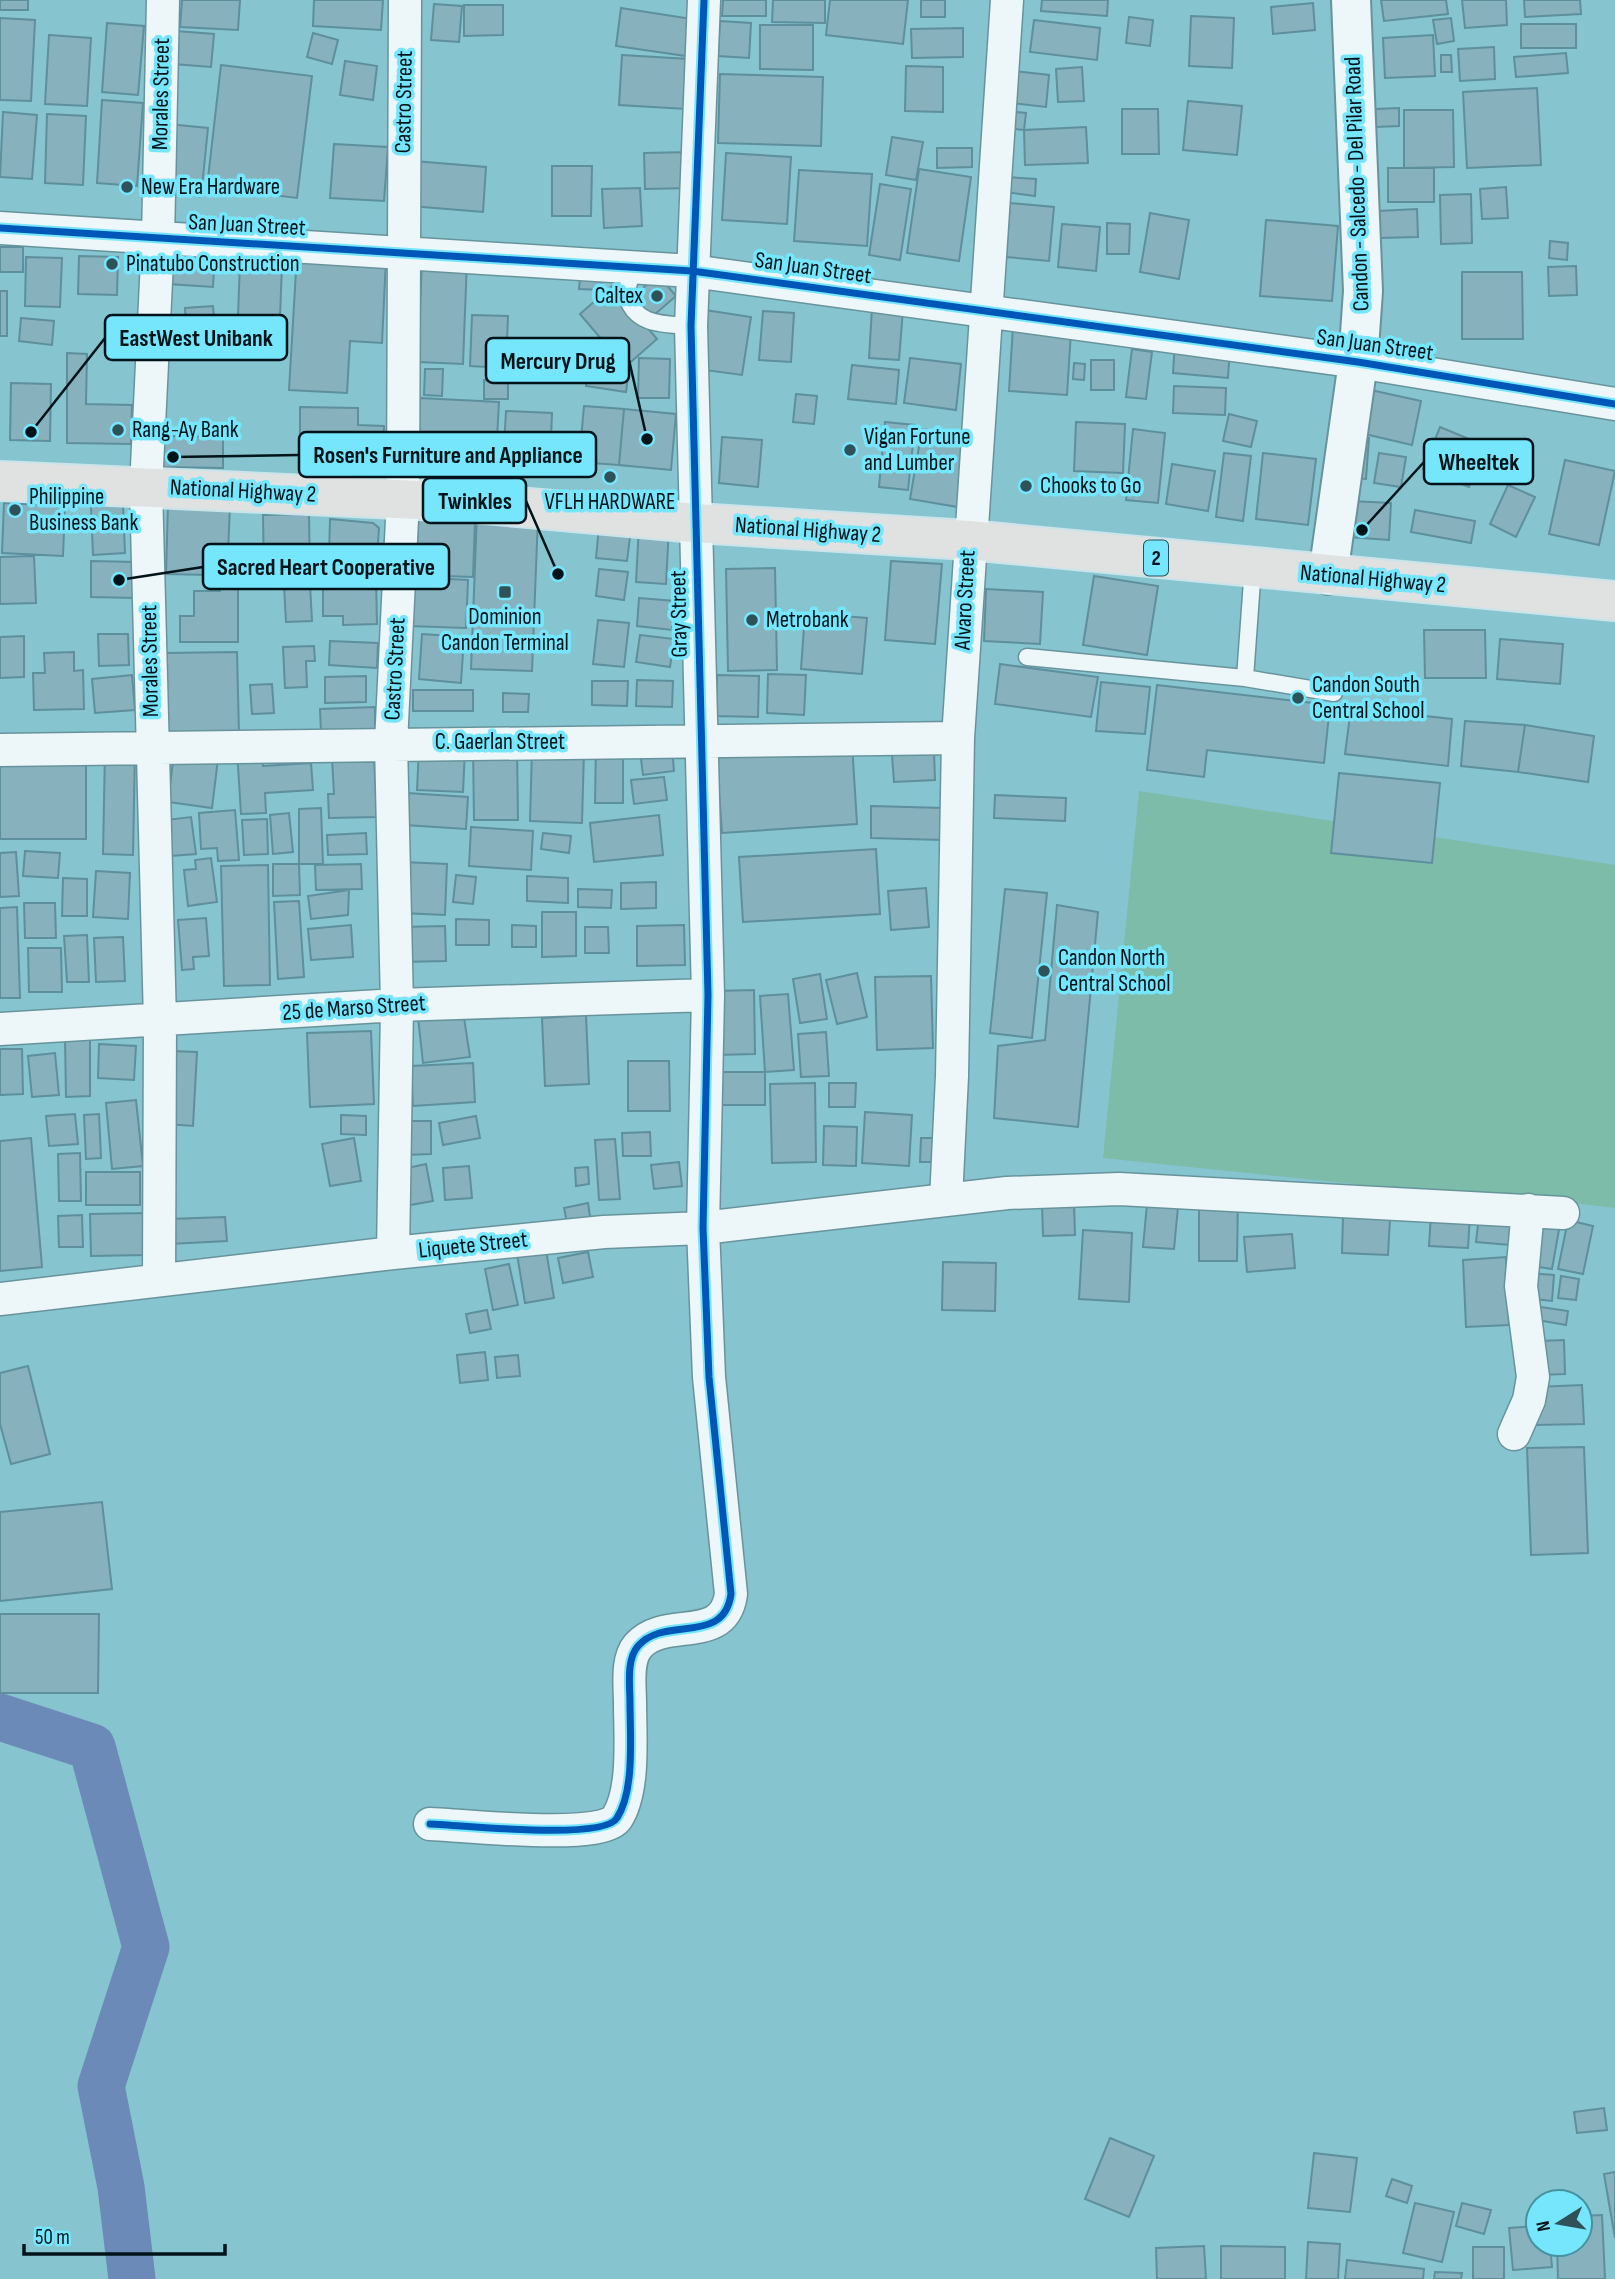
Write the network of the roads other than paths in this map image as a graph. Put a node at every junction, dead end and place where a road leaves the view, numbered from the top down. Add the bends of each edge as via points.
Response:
1 (163, 0) edge
2 (405, 0) edge
3 (704, 0) edge
4 (1007, 0) edge
5 (1351, 0) edge
6 (0, 228) edge
7 (159, 240) junction
8 (402, 251) junction
9 (633, 269) junction
10 (692, 271) junction
11 (986, 310) junction
12 (691, 326) junction
13 (1358, 362) junction
14 (1615, 404) edge
15 (0, 481) edge
16 (146, 486) junction
17 (403, 499) junction
18 (696, 523) junction
19 (968, 540) junction
20 (1252, 567) junction
21 (1328, 575) junction
22 (1615, 601) edge
23 (1027, 657) dead end
24 (1245, 678) junction
25 (1334, 693) dead end
26 (958, 738) junction
27 (701, 741) junction
28 (391, 743) junction
29 (151, 748) junction
30 (0, 750) edge
31 (708, 995) junction
32 (397, 1005) junction
33 (160, 1021) junction
34 (0, 1029) edge
35 (946, 1200) junction
36 (1528, 1210) junction
37 (1563, 1213) dead end
38 (703, 1228) junction
39 (393, 1253) junction
40 (159, 1280) junction
41 (0, 1299) edge
42 (1514, 1434) dead end
43 (430, 1824) dead end

1 - 7 street, Morales Street
2 - 8 street, Castro Street
3 - 10 street, Gray Street
4 - 11 street, Alvaro Street
5 - 13 main road, Candon - Salcedo - Del Pilar Road via 1363,291
6 - 7 street, San Juan Street
7 - 8 street, San Juan Street
7 - 16 street, Morales Street
8 - 9 street, San Juan Street
8 - 17 street, Castro Street
9 - 10 street, San Juan Street
9 - 12 lane via 626,293 636,313 650,323
10 - 11 street, San Juan Street
10 - 12 street, Gray Street
11 - 13 street, San Juan Street
11 - 19 street, Alvaro Street
12 - 18 street, Gray Street
13 - 14 street, San Juan Street
13 - 21 main road, Candon - Salcedo - Del Pilar Road
15 - 16 main road, National Highway 2 / 2
16 - 17 main road, National Highway 2 / 2
16 - 29 street, Morales Street
17 - 18 main road, National Highway 2 / 2
17 - 28 street, Castro Street
18 - 19 main road, National Highway 2 / 2
18 - 27 street, Gray Street
19 - 20 main road, National Highway 2 / 2
19 - 26 street, Alvaro Street
20 - 21 main road, National Highway 2 / 2
20 - 24 lane
21 - 22 main road, National Highway 2 / 2
23 - 24 lane
24 - 25 lane
26 - 27 street, C. Gaerlan Street
26 - 35 street, Alvaro Street
27 - 28 street, C. Gaerlan Street
27 - 31 street, Gray Street
28 - 29 street, C. Gaerlan Street
28 - 32 street, Castro Street
29 - 30 street, C. Gaerlan Street
29 - 33 street, Morales Street
31 - 32 street, 25 de Marso Street
31 - 38 street, Gray Street
32 - 33 street, 25 de Marso Street
32 - 39 street, Castro Street
33 - 34 street, 25 de Marso Street
33 - 40 street, Morales Street
35 - 36 street, Liquete Street via 1056,1189 1119,1189
35 - 38 street, Liquete Street
36 - 37 street, Liquete Street
36 - 42 street via 1521,1286 1533,1377
38 - 39 street, Liquete Street via 604,1232
38 - 43 street, Gray Street via 709,1377 730,1608 712,1623 646,1640 633,1655 630,1761 617,1819 593,1830
39 - 40 street, Liquete Street
40 - 41 street, Liquete Street

